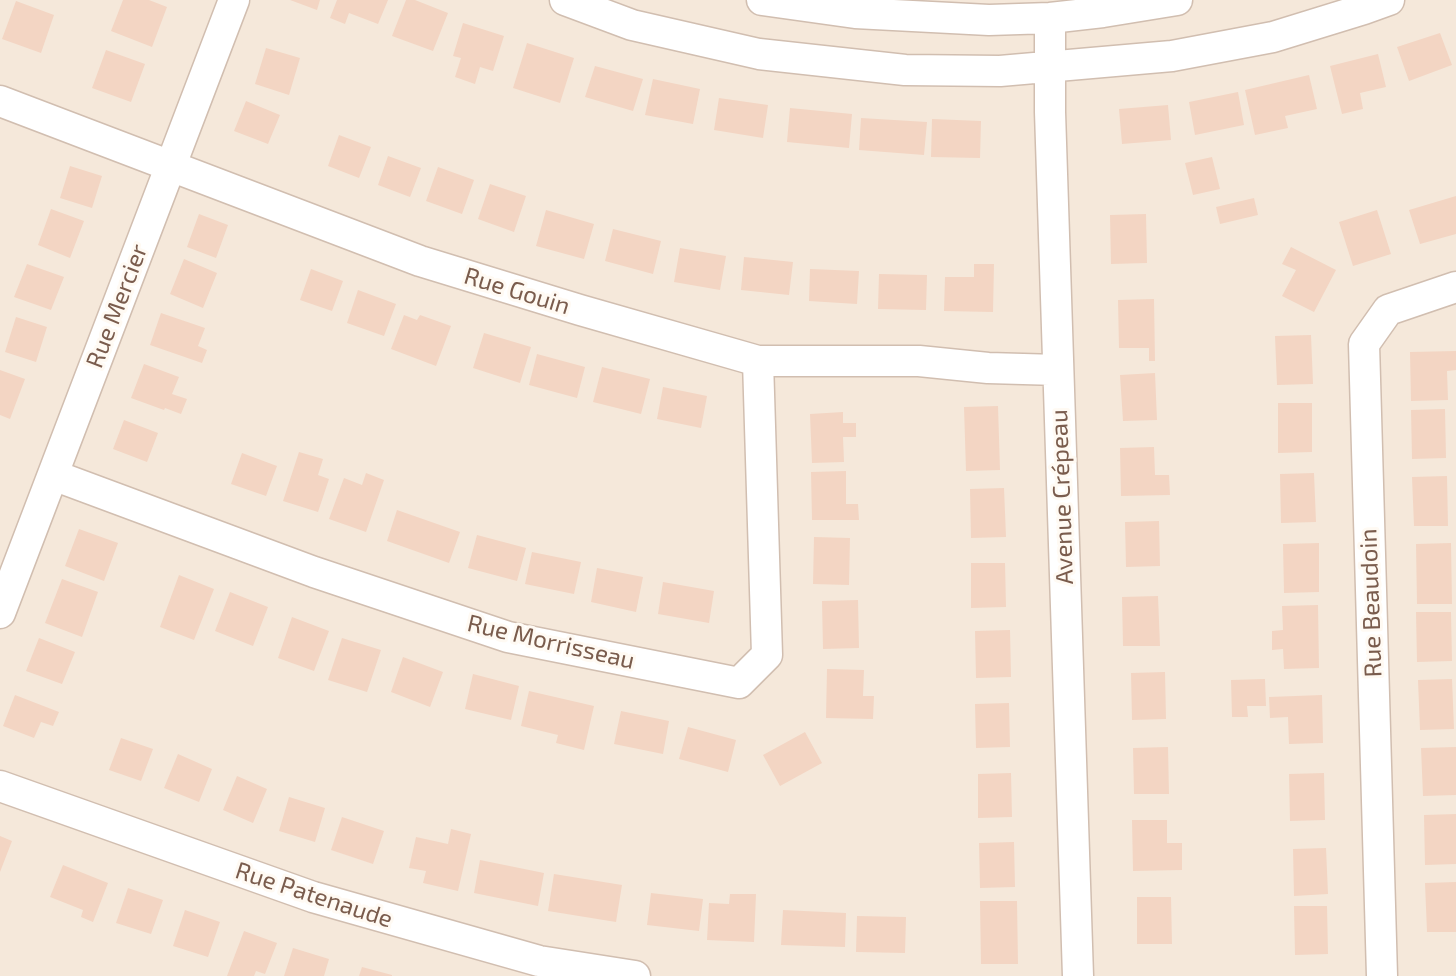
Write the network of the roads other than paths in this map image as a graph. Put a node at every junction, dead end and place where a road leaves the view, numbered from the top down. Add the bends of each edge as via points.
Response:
1 (234, 0) edge
2 (565, 0) edge
3 (762, 0) edge
4 (1177, 0) edge
5 (1389, 0) edge
6 (1050, 18) junction
7 (1049, 67) junction
8 (0, 101) edge
9 (171, 166) junction
10 (1456, 287) edge
11 (758, 361) junction
12 (1058, 370) junction
13 (53, 475) junction
14 (0, 613) edge
15 (0, 786) edge
16 (635, 976) edge
17 (1078, 976) edge
18 (1382, 976) edge

1 - 9 street, Rue Mercier
2 - 7 street via 632,25 759,54 905,70
3 - 6 street via 897,16
4 - 6 street
5 - 7 street via 1273,37 1172,56
6 - 7 street, Avenue Crépeau
7 - 12 street, Avenue Crépeau
8 - 9 street, Rue Gouin
9 - 11 street, Rue Gouin via 420,261
9 - 13 street, Rue Mercier
10 - 18 street, Rue Beaudoin via 1388,310 1364,344
11 - 12 street, Rue Gouin via 919,361
11 - 13 street, Rue Morrisseau via 767,655 739,683 508,637
12 - 17 street, Avenue Crépeau
13 - 14 street, Rue Mercier
15 - 16 street, Rue Patenaude via 313,897 539,961

